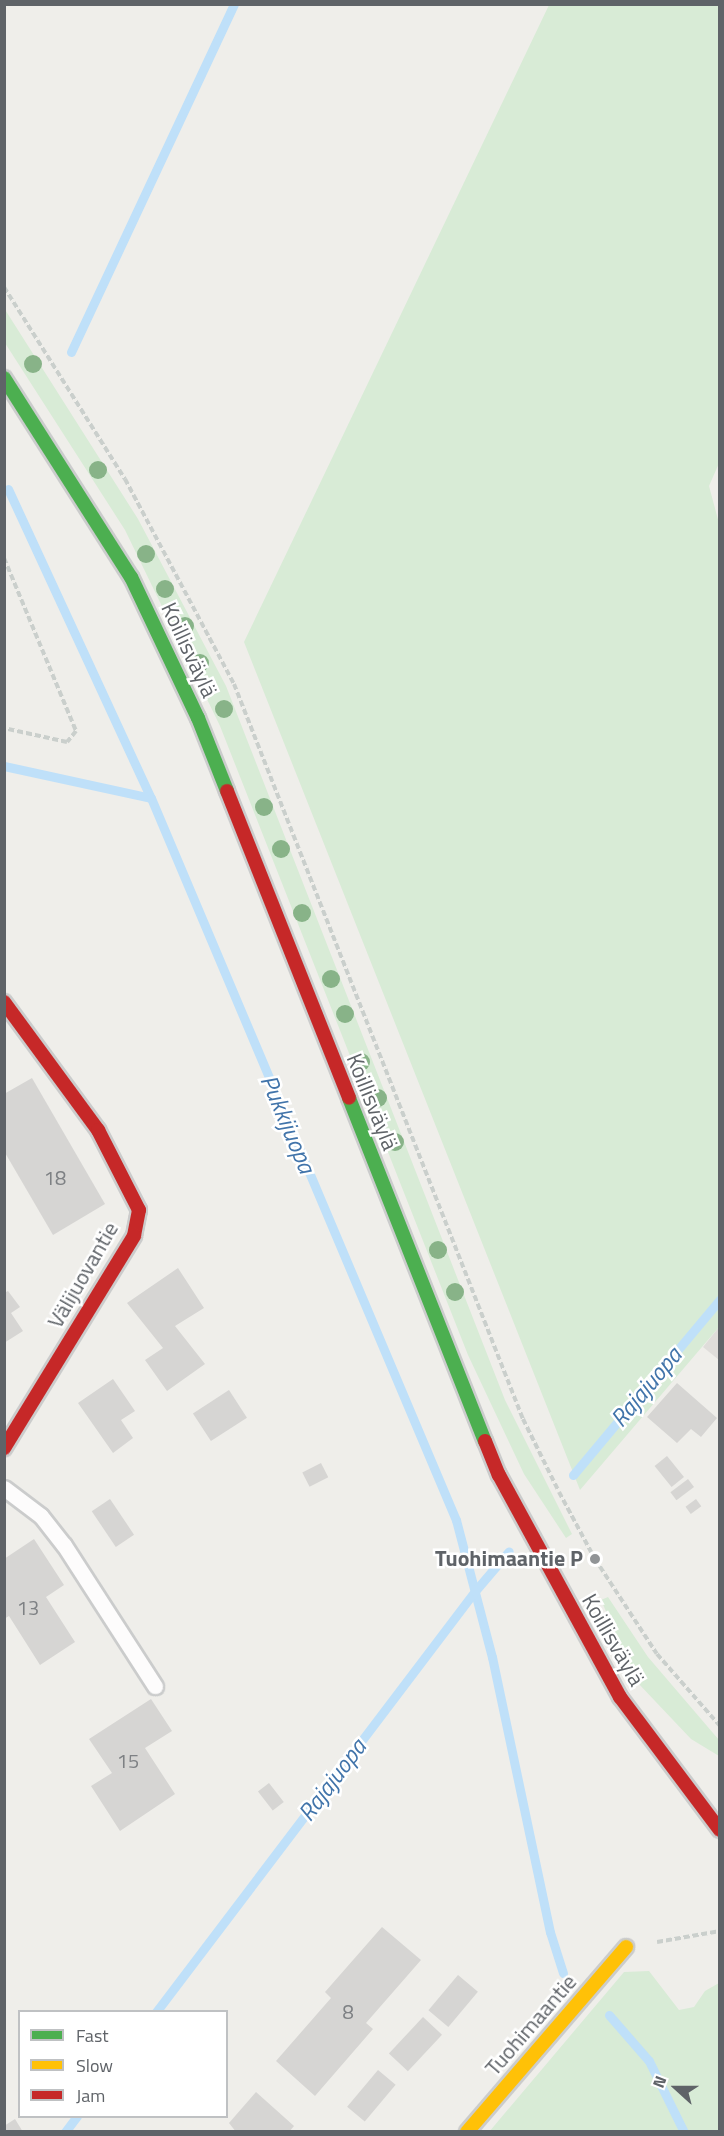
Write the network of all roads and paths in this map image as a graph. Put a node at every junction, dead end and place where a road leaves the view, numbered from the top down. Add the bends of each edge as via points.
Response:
1 (4, 287) edge
2 (4, 378) edge
3 (4, 558) edge
4 (4, 728) edge
5 (4, 1002) edge
6 (4, 1448) edge
7 (4, 1488) edge
8 (155, 1686) dead end
9 (720, 1726) edge
10 (720, 1830) edge
11 (719, 1932) edge
12 (626, 1947) joint
13 (467, 2132) edge

1 - 9 path via 126,479 234,684 523,1419 559,1492 595,1559 657,1654
2 - 10 main road, Koillisväylä via 131,577 198,718 499,1475 620,1697
3 - 4 path via 76,730 67,742
5 - 6 main road, Välijuovantie via 98,1130 139,1210 134,1236
7 - 8 lane via 41,1516 64,1545
11 - 12 path
12 - 13 main road, Tuohimaantie

